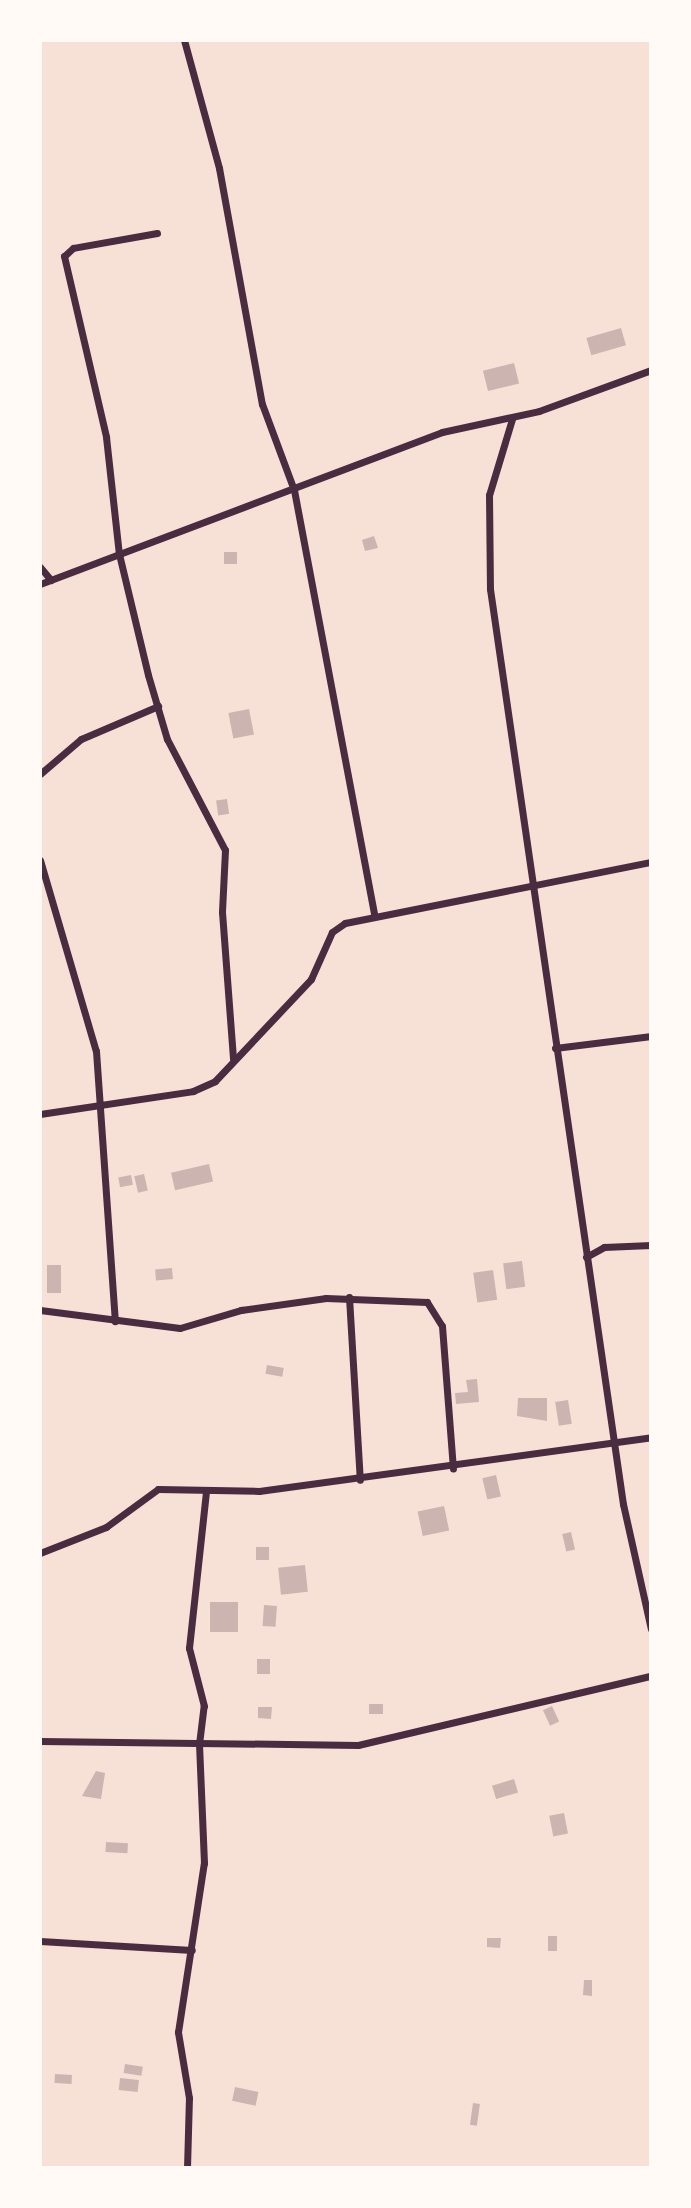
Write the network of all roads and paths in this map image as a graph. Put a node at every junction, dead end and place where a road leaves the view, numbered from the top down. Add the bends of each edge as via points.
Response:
1 (184, 40) edge
2 (157, 233) dead end
3 (651, 370) edge
4 (512, 418) junction
5 (294, 490) junction
6 (119, 554) junction
7 (40, 567) edge
8 (51, 580) junction
9 (40, 584) edge
10 (158, 706) junction
11 (40, 774) edge
12 (40, 860) edge
13 (651, 862) edge
14 (532, 888) junction
15 (374, 914) junction
16 (651, 1035) edge
17 (555, 1048) junction
18 (233, 1059) junction
19 (99, 1108) junction
20 (40, 1114) edge
21 (651, 1245) edge
22 (586, 1257) junction
23 (349, 1297) junction
24 (40, 1310) edge
25 (115, 1321) junction
26 (651, 1437) edge
27 (613, 1440) junction
28 (453, 1469) junction
29 (359, 1480) junction
30 (206, 1491) junction
31 (40, 1553) edge
32 (651, 1629) edge
33 (651, 1676) edge
34 (40, 1741) edge
35 (199, 1744) junction
36 (40, 1941) edge
37 (192, 1951) junction
38 (187, 2168) edge

1 - 5 street via 219,168 262,404
2 - 6 street via 65,253 114,479
3 - 4 street
4 - 5 street via 442,432
4 - 14 street via 495,466 486,548
5 - 6 street
5 - 15 street
6 - 8 street
6 - 10 street
7 - 8 street
8 - 9 street
10 - 11 street via 81,739
10 - 18 street via 167,738 225,850 222,912
12 - 19 street via 92,1028
13 - 14 street
14 - 15 street
14 - 17 street
15 - 18 street via 336,927 311,979
16 - 17 street
17 - 22 street
18 - 19 street via 203,1088
19 - 20 street
19 - 25 street
21 - 22 street via 604,1247
22 - 27 street
23 - 25 street via 242,1310 180,1328
23 - 28 street via 419,1300 439,1313
23 - 29 street
24 - 25 street
26 - 27 street
27 - 28 street
27 - 32 street
28 - 29 street
29 - 30 street
30 - 31 street via 158,1489 84,1539
30 - 35 street via 189,1648 204,1706
33 - 35 street via 358,1745
34 - 35 street
35 - 37 street via 204,1863
36 - 37 street
37 - 38 street via 178,2032 190,2098

